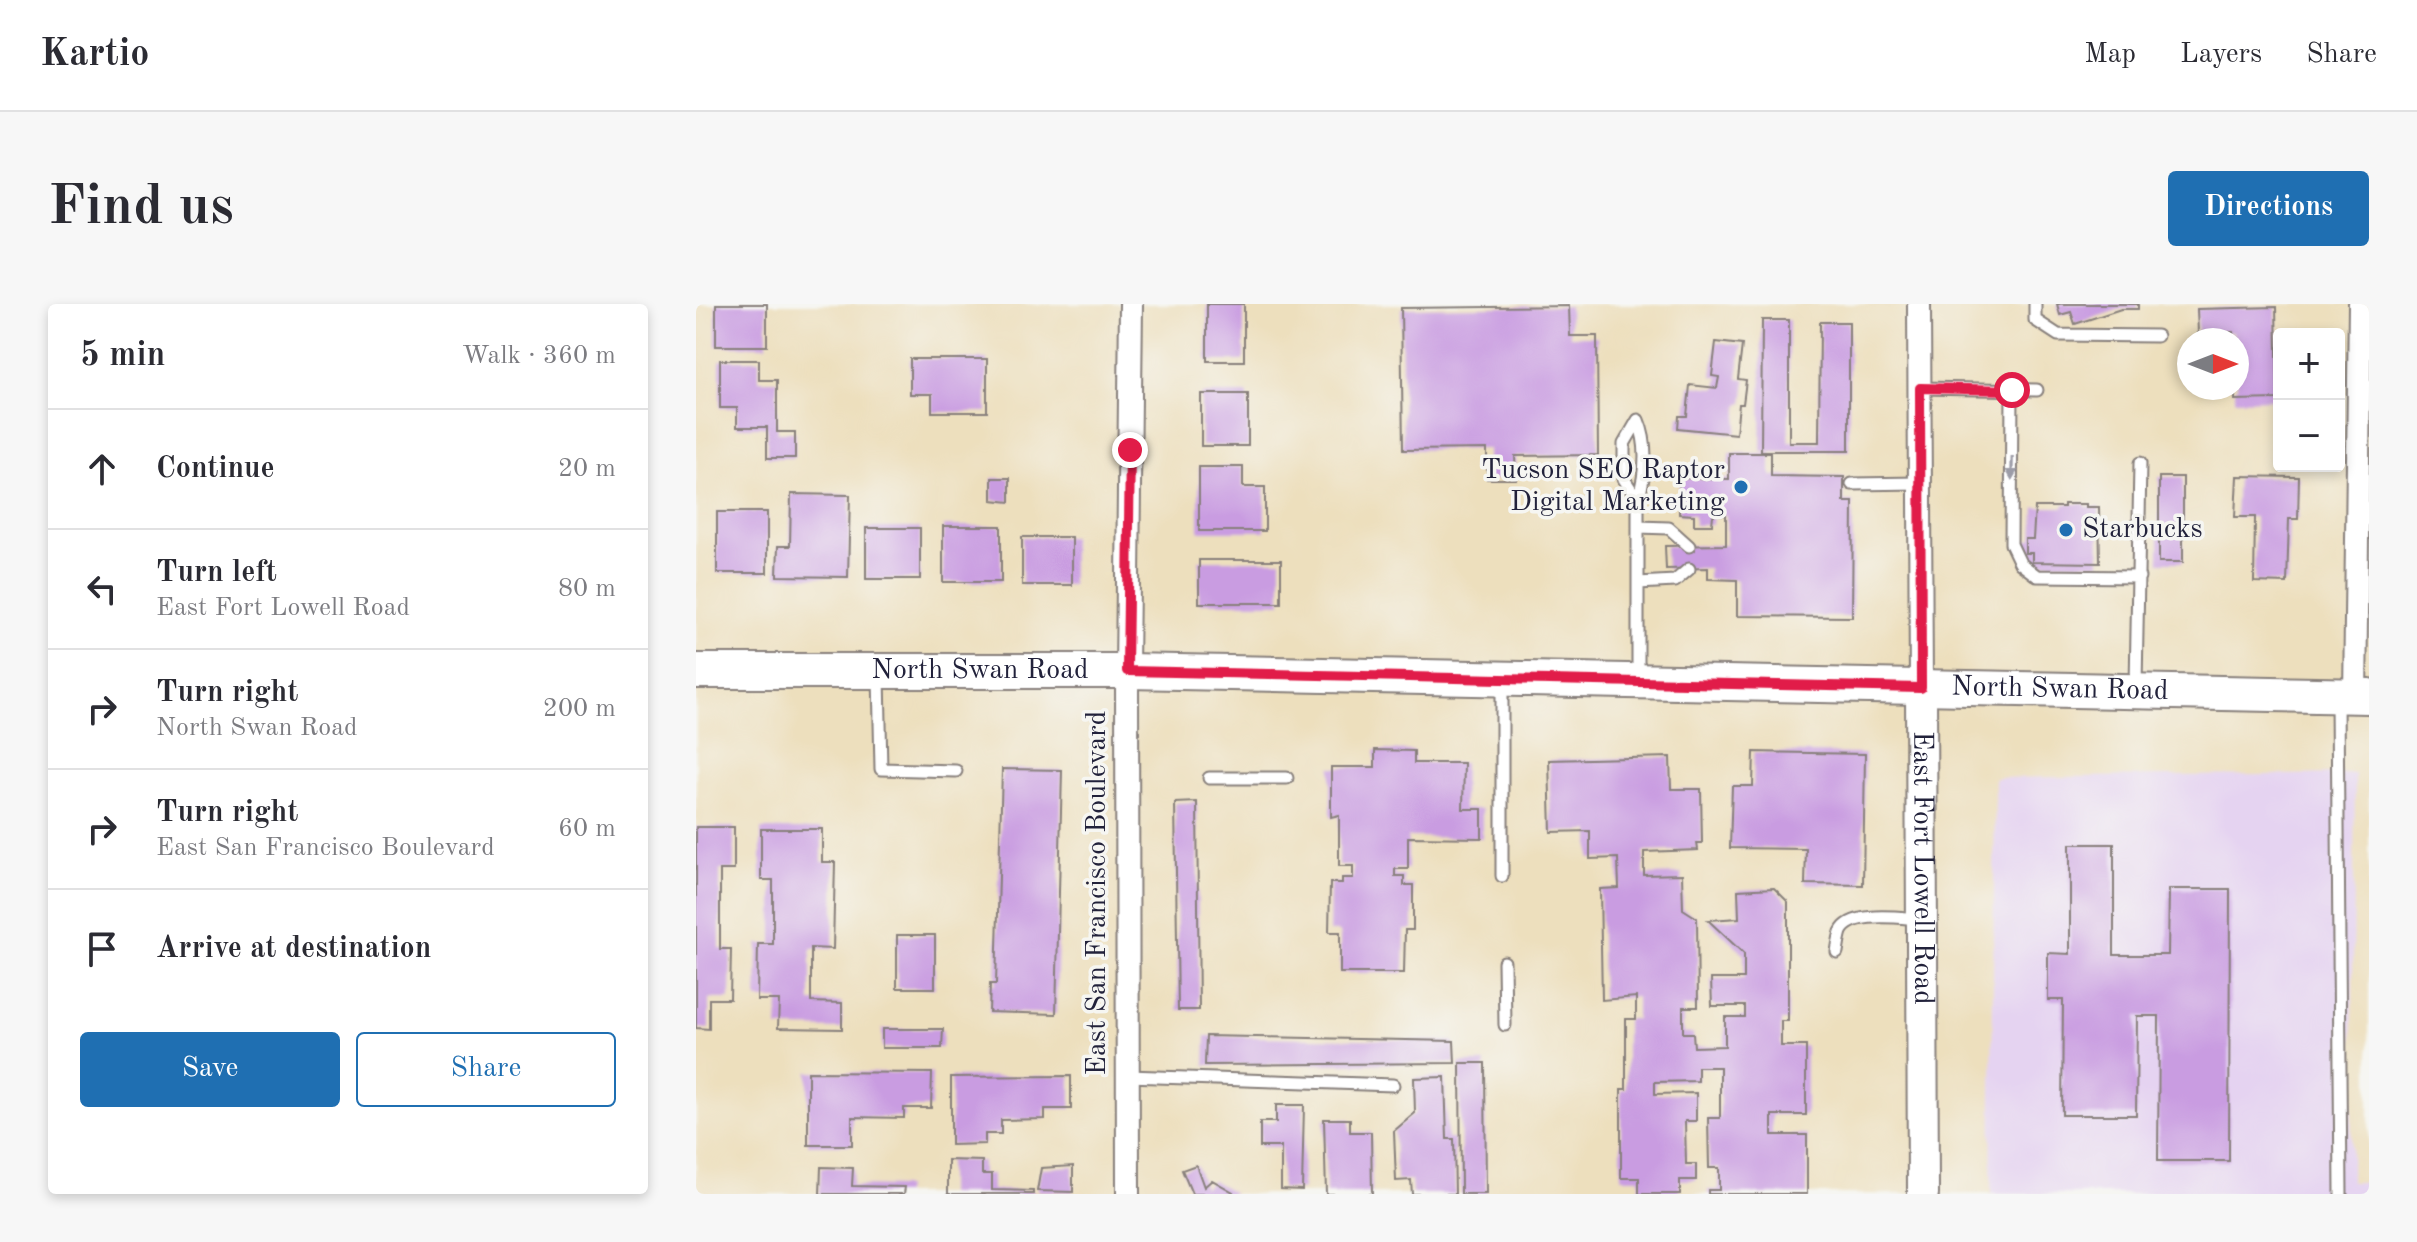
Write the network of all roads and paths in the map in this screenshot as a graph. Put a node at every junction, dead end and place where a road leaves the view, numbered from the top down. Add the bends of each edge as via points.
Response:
1 (1131, 304) edge
2 (1919, 304) edge
3 (2035, 304) edge
4 (2360, 304) edge
5 (2157, 336) dead end
6 (1920, 388) junction
7 (2012, 390) junction
8 (2037, 390) dead end
9 (2140, 463) dead end
10 (1920, 483) junction
11 (1852, 484) dead end
12 (1638, 500) junction
13 (1638, 527) junction
14 (1689, 546) dead end
15 (1689, 569) dead end
16 (2139, 577) junction
17 (1638, 583) junction
18 (696, 671) edge
19 (879, 671) junction
20 (1127, 671) junction
21 (1502, 679) junction
22 (1638, 682) junction
23 (1921, 688) junction
24 (2136, 691) junction
25 (2354, 696) edge
26 (956, 771) dead end
27 (1209, 778) dead end
28 (1287, 778) dead end
29 (1502, 876) dead end
30 (1922, 919) junction
31 (1837, 952) dead end
32 (1504, 962) dead end
33 (1505, 1025) dead end
34 (1128, 1076) junction
35 (1393, 1085) dead end
36 (1128, 1194) edge
37 (1923, 1194) edge
38 (2341, 1194) edge

1 - 20 street, East San Francisco Boulevard
2 - 6 street, East Fort Lowell Road
3 - 5 lane via 2035,320 2058,335
4 - 25 street
6 - 7 lane
6 - 10 street, East Fort Lowell Road
7 - 8 lane
7 -> 16 lane via 2011,544 2020,563 2037,576
9 - 16 lane
10 - 11 lane
10 - 23 street, East Fort Lowell Road
12 - 12 lane via 1645,478 1645,436 1638,420 1624,444 1624,479
12 - 13 lane
13 - 14 lane via 1669,528
13 - 17 lane
15 - 17 lane via 1675,581
16 - 24 lane
17 - 22 lane
18 - 19 main road, North Swan Road
19 - 20 main road, North Swan Road
19 - 26 lane via 881,769
20 - 21 main road, North Swan Road
20 - 34 street, East San Francisco Boulevard
21 - 22 main road, North Swan Road
21 - 29 lane
22 - 23 main road, North Swan Road
23 - 24 main road, North Swan Road
23 - 30 street, East Fort Lowell Road
24 - 25 main road, North Swan Road
25 - 38 lane
27 - 28 lane
30 - 31 lane via 1853,920 1842,930
30 - 37 street, East Fort Lowell Road
32 - 33 lane
34 - 35 lane
34 - 36 street, East San Francisco Boulevard

